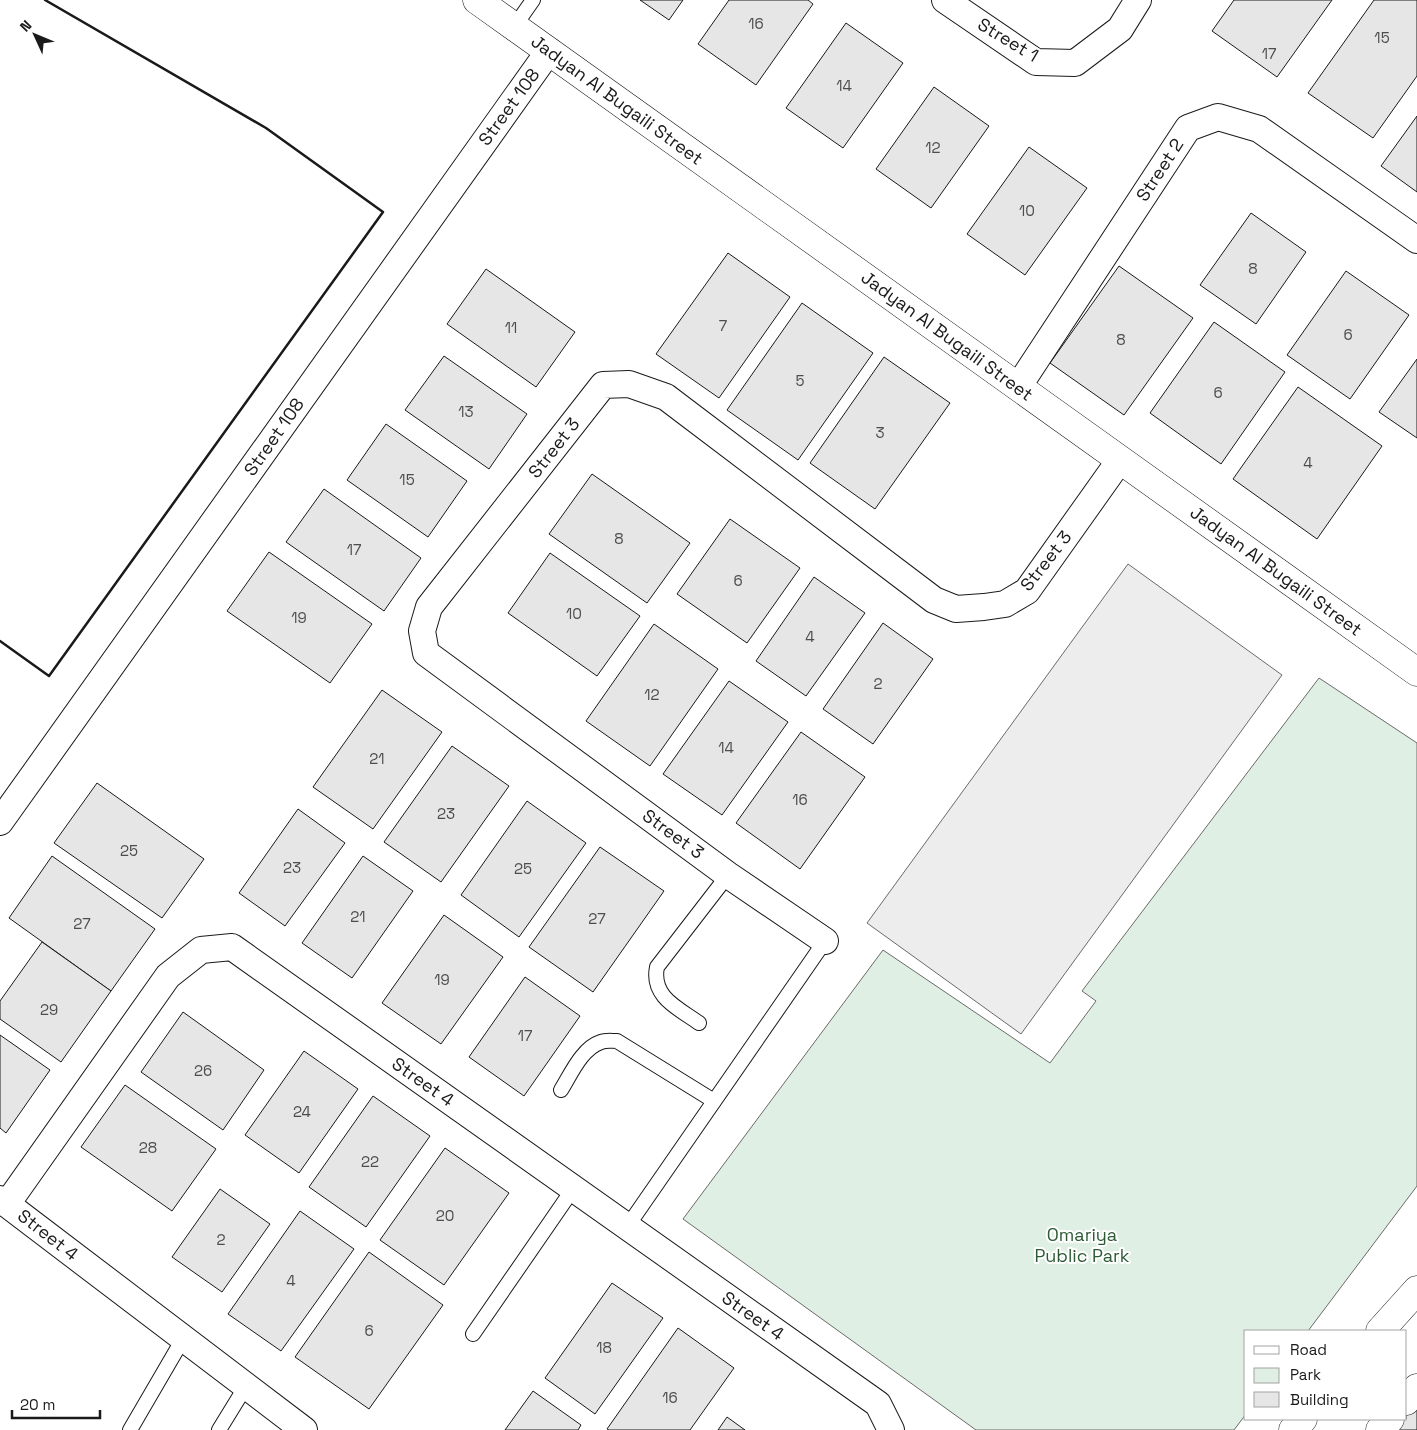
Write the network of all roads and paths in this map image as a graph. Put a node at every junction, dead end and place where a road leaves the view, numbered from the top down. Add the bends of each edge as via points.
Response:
1 (476, 0) edge
2 (533, 0) edge
3 (945, 0) edge
4 (1138, 0) edge
5 (514, 27) junction
6 (549, 51) junction
7 (1417, 240) edge
8 (1018, 387) junction
9 (1120, 460) junction
10 (1417, 672) edge
11 (0, 822) edge
12 (728, 875) junction
13 (825, 941) joint
14 (699, 1023) dead end
15 (561, 1090) dead end
16 (714, 1101) junction
17 (573, 1189) junction
18 (4, 1201) edge
19 (627, 1227) junction
20 (1417, 1290) edge
21 (1381, 1330) edge
22 (473, 1334) dead end
23 (183, 1339) junction
24 (246, 1386) junction
25 (1417, 1388) edge
26 (1407, 1402) edge
27 (1302, 1420) edge
28 (130, 1430) edge
29 (219, 1430) edge
30 (304, 1430) edge
31 (891, 1430) edge
32 (1293, 1430) edge

1 - 5 street, Jadyan Al Bugaili Street
2 - 5 lane
3 - 4 street, Street 1 via 1036,62 1075,63 1120,29
5 - 6 street, Jadyan Al Bugaili Street
6 - 8 street, Jadyan Al Bugaili Street
6 - 11 street, Street 108
7 - 8 street, Street 2 via 1259,129 1218,117 1188,128
8 - 9 street, Jadyan Al Bugaili Street
9 - 10 street, Jadyan Al Bugaili Street
9 - 12 street, Street 3 via 1027,591 1005,604 956,609 934,600 666,397 629,384 603,385 430,607 422,631 426,653
12 - 13 street, Street 3
12 - 14 lane via 657,967 655,977 666,1000
13 - 16 lane
15 - 16 lane via 595,1044 617,1041
16 - 19 lane
17 - 18 street, Street 4 via 232,946 201,950 168,976
17 - 19 street, Street 4
17 - 22 lane
18 - 23 street, Street 4
19 - 31 street, Street 4 via 878,1404
20 - 21 street
23 - 24 street, Street 4
23 - 28 lane
24 - 29 lane
24 - 30 street, Street 4
25 - 26 street
27 - 32 street

